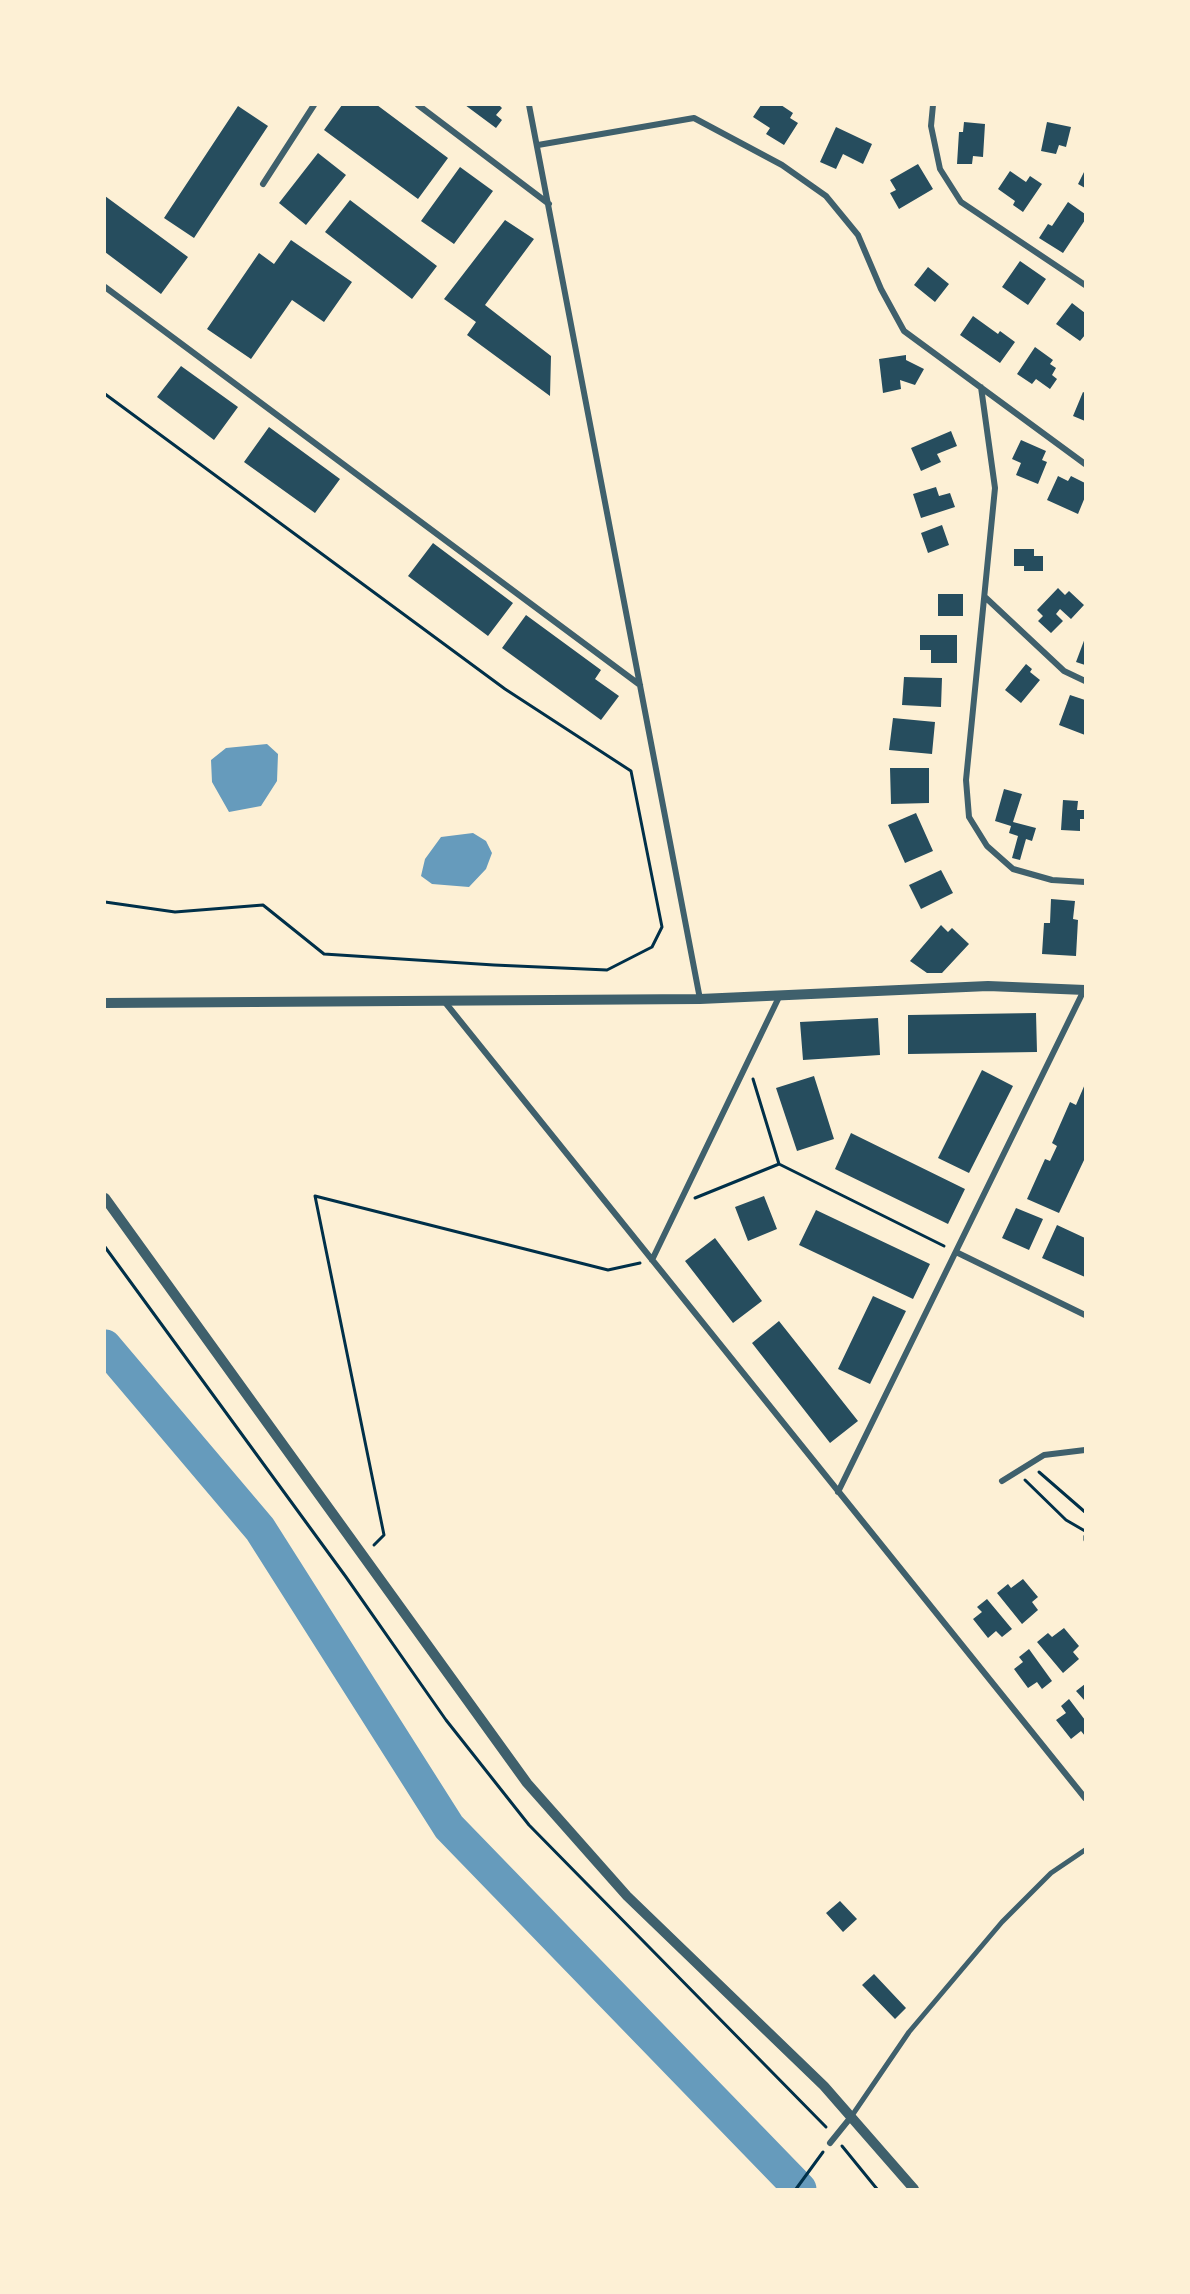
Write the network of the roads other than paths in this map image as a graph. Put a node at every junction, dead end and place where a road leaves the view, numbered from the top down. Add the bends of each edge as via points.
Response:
1 (314, 105) edge
2 (418, 105) edge
3 (530, 105) edge
4 (933, 105) edge
5 (538, 146) junction
6 (263, 184) dead end
7 (549, 204) junction
8 (1085, 285) edge
9 (105, 287) edge
10 (981, 387) junction
11 (1085, 464) edge
12 (985, 597) junction
13 (1085, 681) edge
14 (640, 685) junction
15 (1085, 882) edge
16 (1085, 990) edge
17 (780, 996) junction
18 (700, 999) junction
19 (444, 1000) junction
20 (105, 1003) edge
21 (105, 1198) edge
22 (956, 1252) junction
23 (652, 1260) junction
24 (1085, 1315) edge
25 (1085, 1450) edge
26 (1002, 1481) dead end
27 (838, 1492) junction
28 (1085, 1798) edge
29 (1085, 1850) edge
30 (851, 2117) junction
31 (830, 2143) road end
32 (914, 2189) edge

1 - 6 street
2 - 7 street
3 - 5 street
4 - 8 street via 931,126 940,169 961,202
5 - 7 street
5 - 10 street via 694,118 782,165 826,196 858,235 904,331
7 - 14 street
9 - 14 street
10 - 11 street
10 - 12 street via 995,488
12 - 13 street via 1064,671
12 - 15 street via 966,780 969,817 987,846 1012,869 1052,880
14 - 18 street
16 - 17 street via 988,986
16 - 22 street
17 - 18 street
17 - 23 street
18 - 19 street
19 - 20 street
19 - 23 street
21 - 30 street via 527,1783 627,1896 824,2086
22 - 24 street
22 - 27 street
23 - 27 street
25 - 26 street via 1044,1455
27 - 28 street
29 - 30 street via 1051,1873 1002,1922 909,2032
30 - 31 street
30 - 32 street

